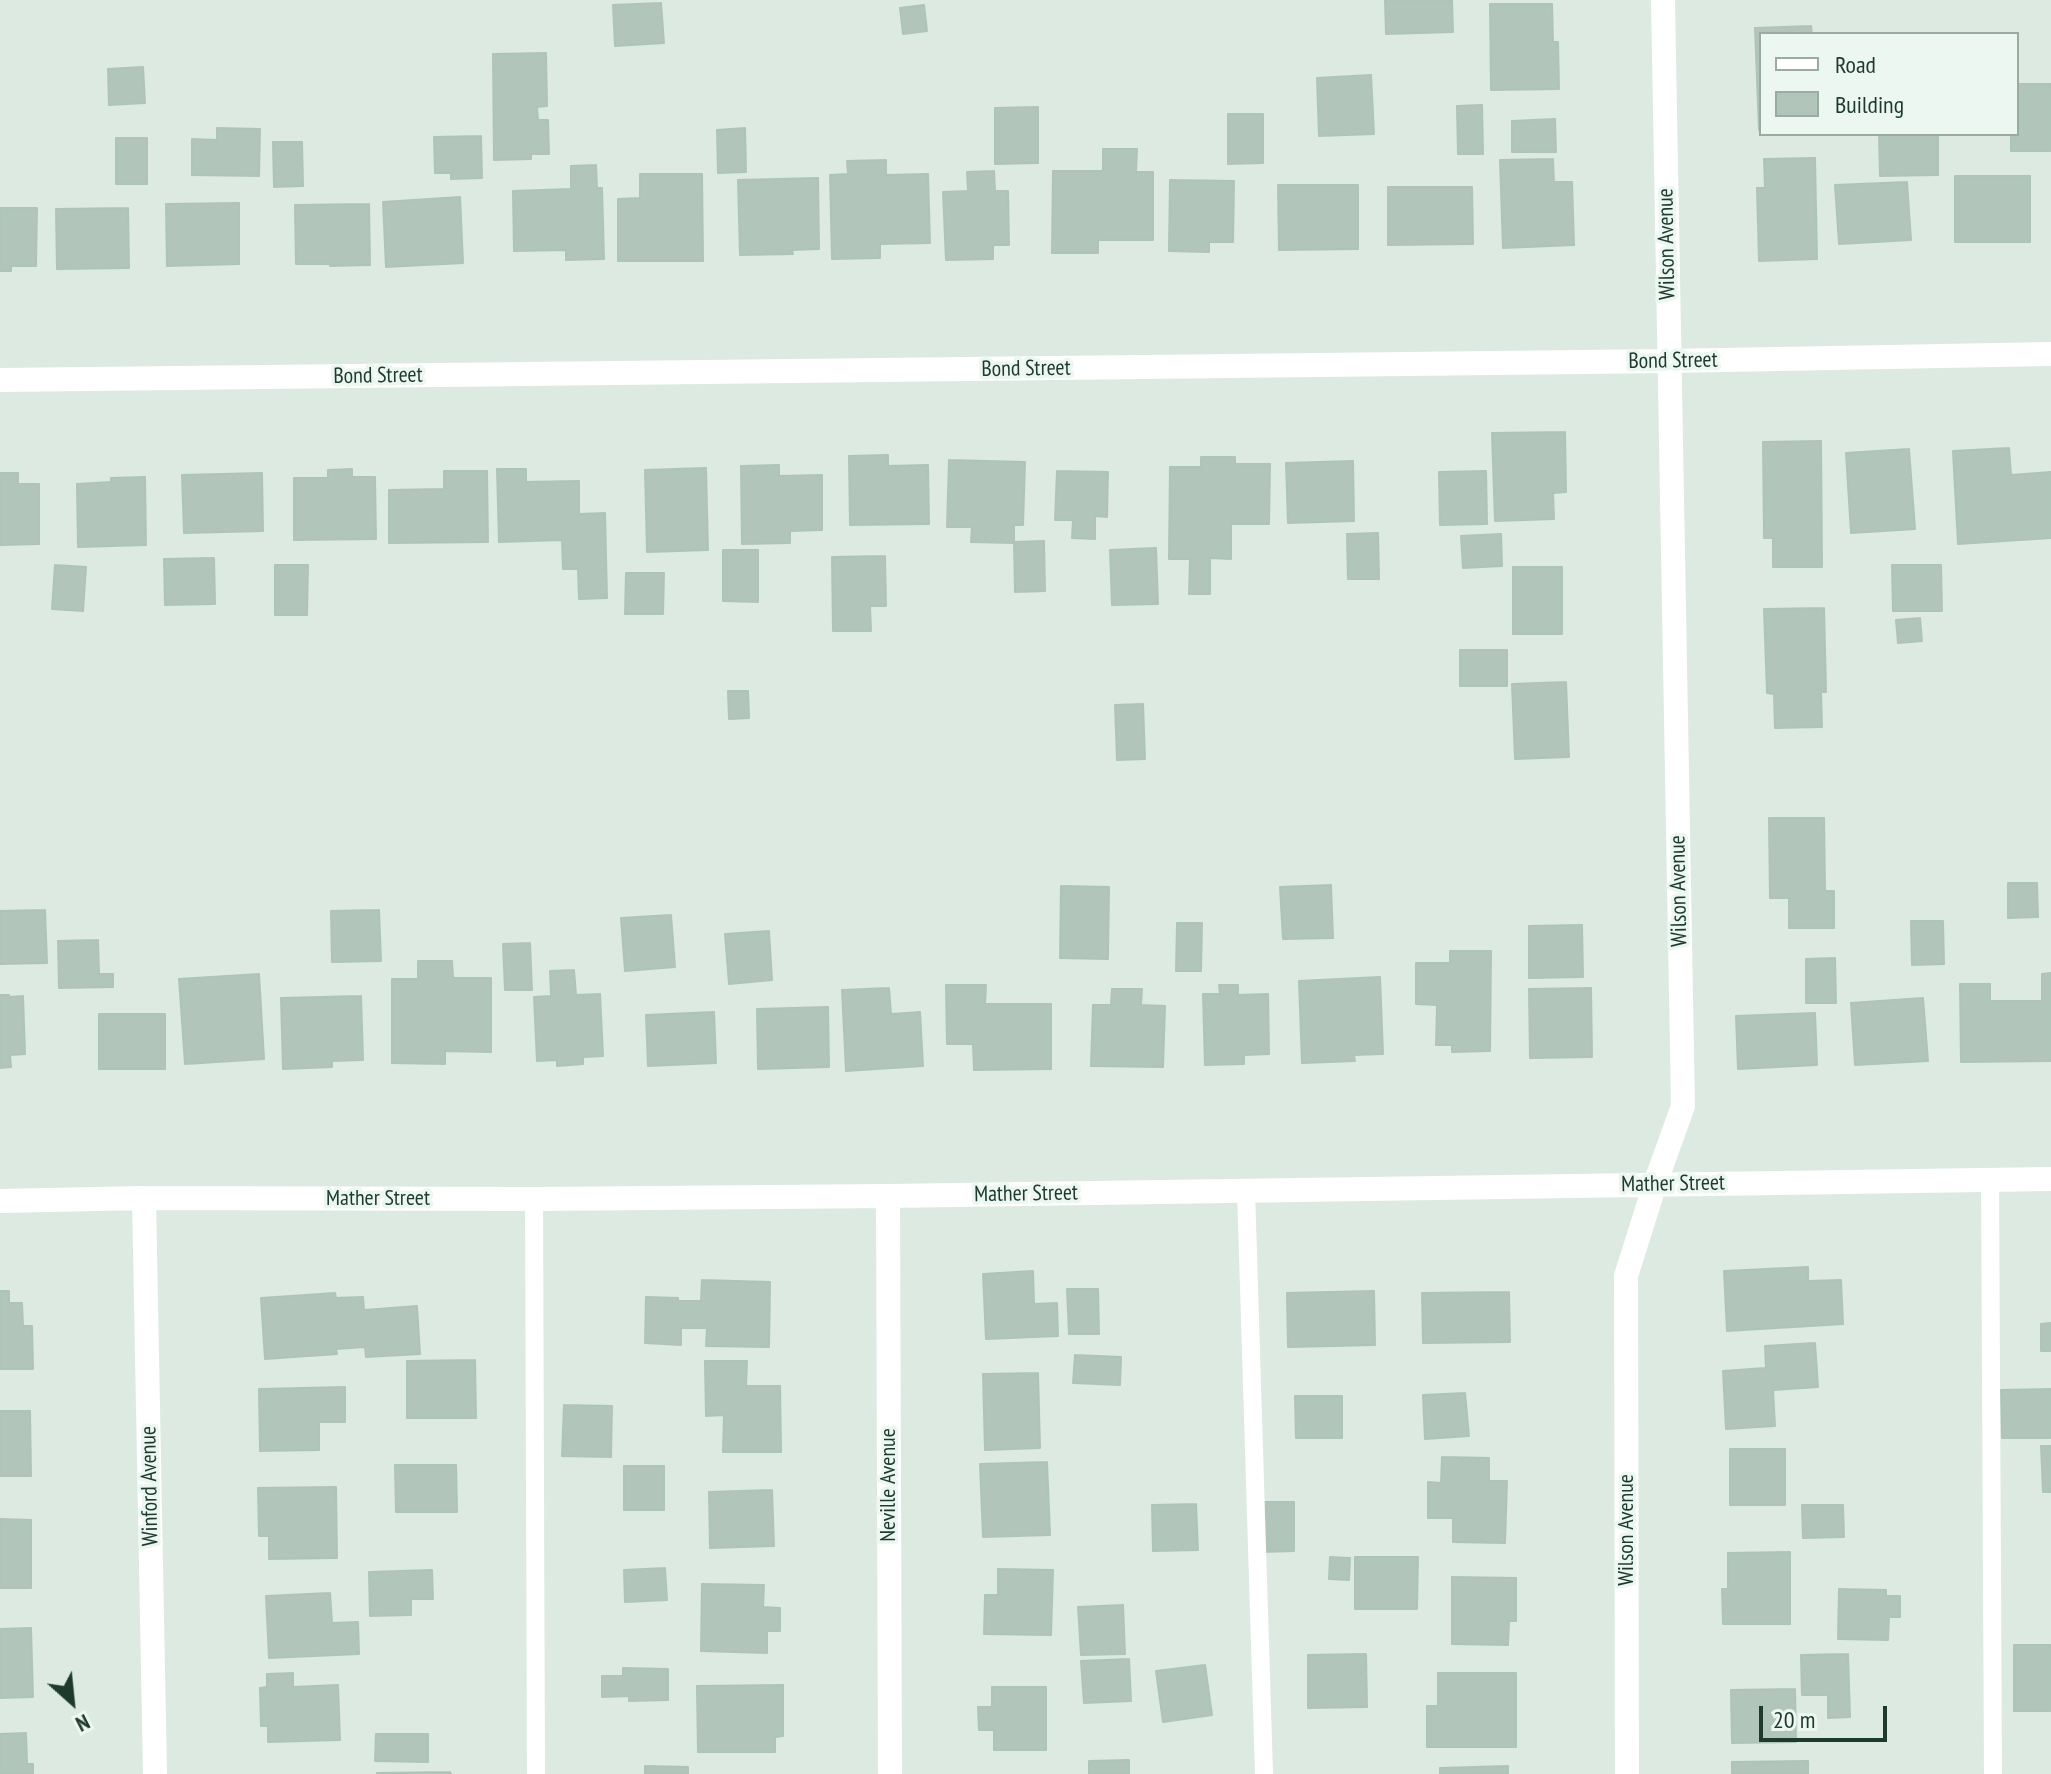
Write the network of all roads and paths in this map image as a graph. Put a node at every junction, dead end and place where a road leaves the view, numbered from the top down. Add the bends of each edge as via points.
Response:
1 (1663, 0) edge
2 (2051, 354) edge
3 (1669, 361) junction
4 (0, 380) edge
5 (1990, 1179) junction
6 (2051, 1179) edge
7 (1655, 1184) junction
8 (1246, 1190) junction
9 (888, 1196) junction
10 (144, 1198) junction
11 (534, 1199) junction
12 (0, 1201) edge
13 (155, 1774) edge
14 (536, 1774) edge
15 (890, 1774) edge
16 (1264, 1774) edge
17 (1627, 1774) edge
18 (1993, 1774) edge

1 - 3 street, Wilson Avenue
2 - 3 street, Bond Street
3 - 4 street, Bond Street
3 - 7 street, Wilson Avenue via 1683,1106
5 - 6 street, Mather Street
5 - 7 street, Mather Street
5 - 18 lane
7 - 8 street, Mather Street
7 - 17 street, Wilson Avenue via 1626,1276
8 - 9 street, Mather Street
8 - 16 lane
9 - 11 street, Mather Street
9 - 15 street, Neville Avenue
10 - 11 street, Mather Street
10 - 12 street, Mather Street
10 - 13 street, Winford Avenue
11 - 14 lane

